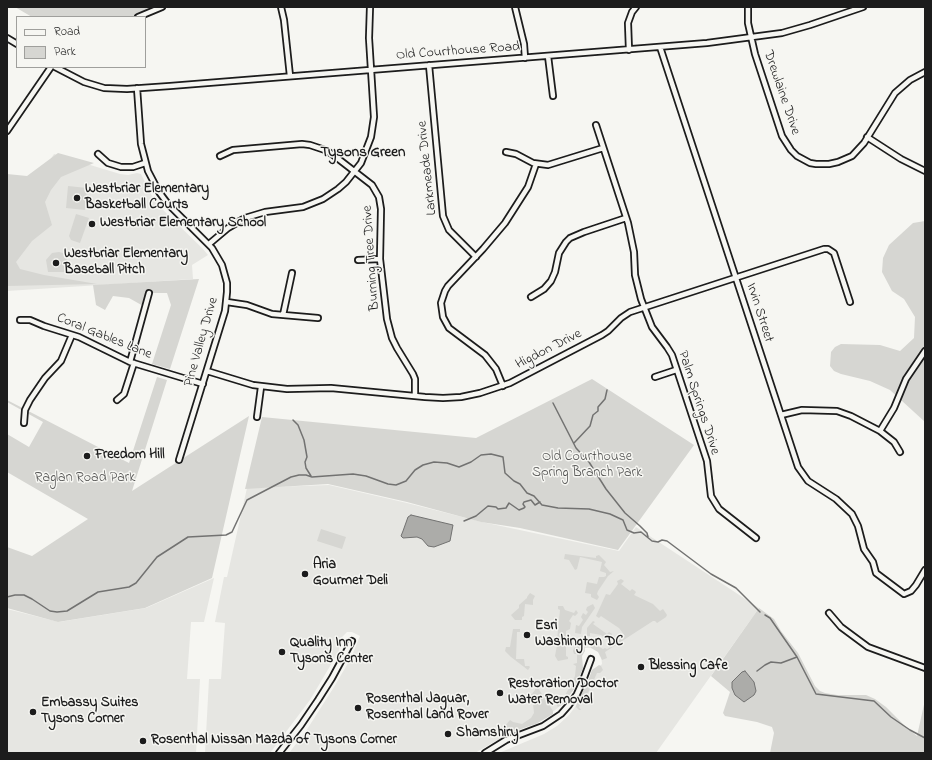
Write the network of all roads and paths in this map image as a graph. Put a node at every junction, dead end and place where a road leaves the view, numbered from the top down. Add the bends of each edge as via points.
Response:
1 (162, 7) edge
2 (281, 7) edge
3 (370, 7) edge
4 (514, 7) edge
5 (636, 7) edge
6 (748, 7) edge
7 (863, 7) edge
8 (140, 16) edge
9 (7, 38) edge
10 (751, 38) junction
11 (16, 43) edge
12 (660, 47) junction
13 (629, 50) junction
14 (548, 56) junction
15 (525, 58) junction
16 (429, 65) junction
17 (50, 68) edge
18 (57, 68) edge
19 (371, 70) junction
20 (925, 72) edge
21 (290, 76) junction
22 (137, 88) junction
23 (553, 96) dead end
24 (596, 125) dead end
25 (7, 131) edge
26 (867, 137) junction
27 (604, 148) junction
28 (506, 152) dead end
29 (98, 154) dead end
30 (220, 156) dead end
31 (145, 163) junction
32 (536, 164) junction
33 (355, 171) junction
34 (925, 171) edge
35 (626, 218) junction
36 (209, 244) junction
37 (476, 257) junction
38 (380, 259) junction
39 (358, 260) dead end
40 (292, 273) dead end
41 (736, 277) junction
42 (149, 293) dead end
43 (531, 297) dead end
44 (227, 302) junction
45 (850, 302) dead end
46 (644, 308) junction
47 (283, 315) junction
48 (318, 318) dead end
49 (20, 320) dead end
50 (72, 335) junction
51 (925, 351) edge
52 (132, 363) junction
53 (676, 370) junction
54 (207, 371) junction
55 (655, 377) dead end
56 (203, 384) junction
57 (261, 386) junction
58 (503, 386) junction
59 (415, 396) junction
60 (117, 400) dead end
61 (781, 415) junction
62 (257, 417) dead end
63 (24, 423) dead end
64 (880, 431) junction
65 (900, 452) dead end
66 (180, 460) dead end
67 (756, 538) dead end
68 (925, 570) edge
69 (829, 613) dead end
70 (352, 641) dead end
71 (591, 659) dead end
72 (925, 668) edge
73 (279, 753) edge
74 (485, 753) edge

1 - 8 street
2 - 21 street
3 - 19 street via 368,38
4 - 15 street
5 - 13 street via 628,23
6 - 10 street, Drewlaine Drive
7 - 10 street, Old Courthouse Road via 793,30
9 - 11 street
10 - 12 street, Old Courthouse Road
10 - 26 street, Drewlaine Drive via 782,136 797,156 816,164 838,162 856,152
12 - 13 street, Old Courthouse Road
12 - 41 street, Irvin Street
13 - 14 street, Old Courthouse Road
14 - 15 street, Old Courthouse Road
14 - 23 street
15 - 16 street, Old Courthouse Road
16 - 19 street, Old Courthouse Road
16 - 37 street, Larkmeade Drive via 443,216 449,230
17 - 25 street
18 - 22 street, Old Courthouse Road via 95,86
19 - 21 street, Old Courthouse Road
19 - 33 street via 373,126 364,157
20 - 26 street, Drewlaine Drive via 910,80 895,93
21 - 22 street, Old Courthouse Road
22 - 31 street, Pine Valley Drive
24 - 27 street, Palm Springs Drive
26 - 34 street
27 - 32 street via 556,164
27 - 35 street, Palm Springs Drive
28 - 32 street
29 - 31 street via 108,163 121,167
30 - 33 street, Burning Tree Drive via 233,150 302,144 325,150
31 - 36 street, Pine Valley Drive via 164,199
32 - 37 street via 528,187 505,223
33 - 36 street via 346,182 323,200 303,207 265,212 244,218
33 - 38 street, Burning Tree Drive via 372,185 379,197
35 - 43 street via 570,238 559,253 551,281
35 - 46 street, Palm Springs Drive via 632,240 637,287
36 - 44 street, Pine Valley Drive via 218,256 225,274
37 - 58 street via 445,291 441,303 443,317 454,333 478,349 491,362
38 - 39 street
38 - 59 street, Burning Tree Drive via 389,329 397,348 414,374
40 - 47 street
41 - 45 street, Higdon Drive via 828,249 834,253
41 - 46 street, Higdon Drive
41 - 61 street, Irvin Street
42 - 52 street
44 - 47 street
44 - 54 street, Pine Valley Drive
46 - 53 street, Palm Springs Drive via 652,327 668,347
46 - 58 street, Higdon Drive via 625,315 602,335
47 - 48 street
49 - 50 street, Coral Gables Lane via 30,320
50 - 52 street, Coral Gables Lane
50 - 63 street via 61,361 30,400 25,410
51 - 64 street via 906,380 894,408
52 - 56 street, Coral Gables Lane
52 - 60 street via 124,394
53 - 55 street
53 - 67 street, Palm Springs Drive via 706,461 714,503
54 - 56 street, Pine Valley Drive
54 - 57 street, Higdon Drive
56 - 66 street, Pine Valley Drive
57 - 59 street, Higdon Drive via 287,389 331,388
57 - 62 street
58 - 59 street, Higdon Drive via 461,397
61 - 64 street via 802,410 837,411
61 - 68 street, Irvin Street via 798,467 808,481 836,499 852,514 864,549 873,562 876,573 904,594 911,591
64 - 65 street via 894,442
69 - 72 street via 841,627 868,647
70 - 73 street via 318,700
71 - 74 street via 577,694 561,714 543,726 506,740

